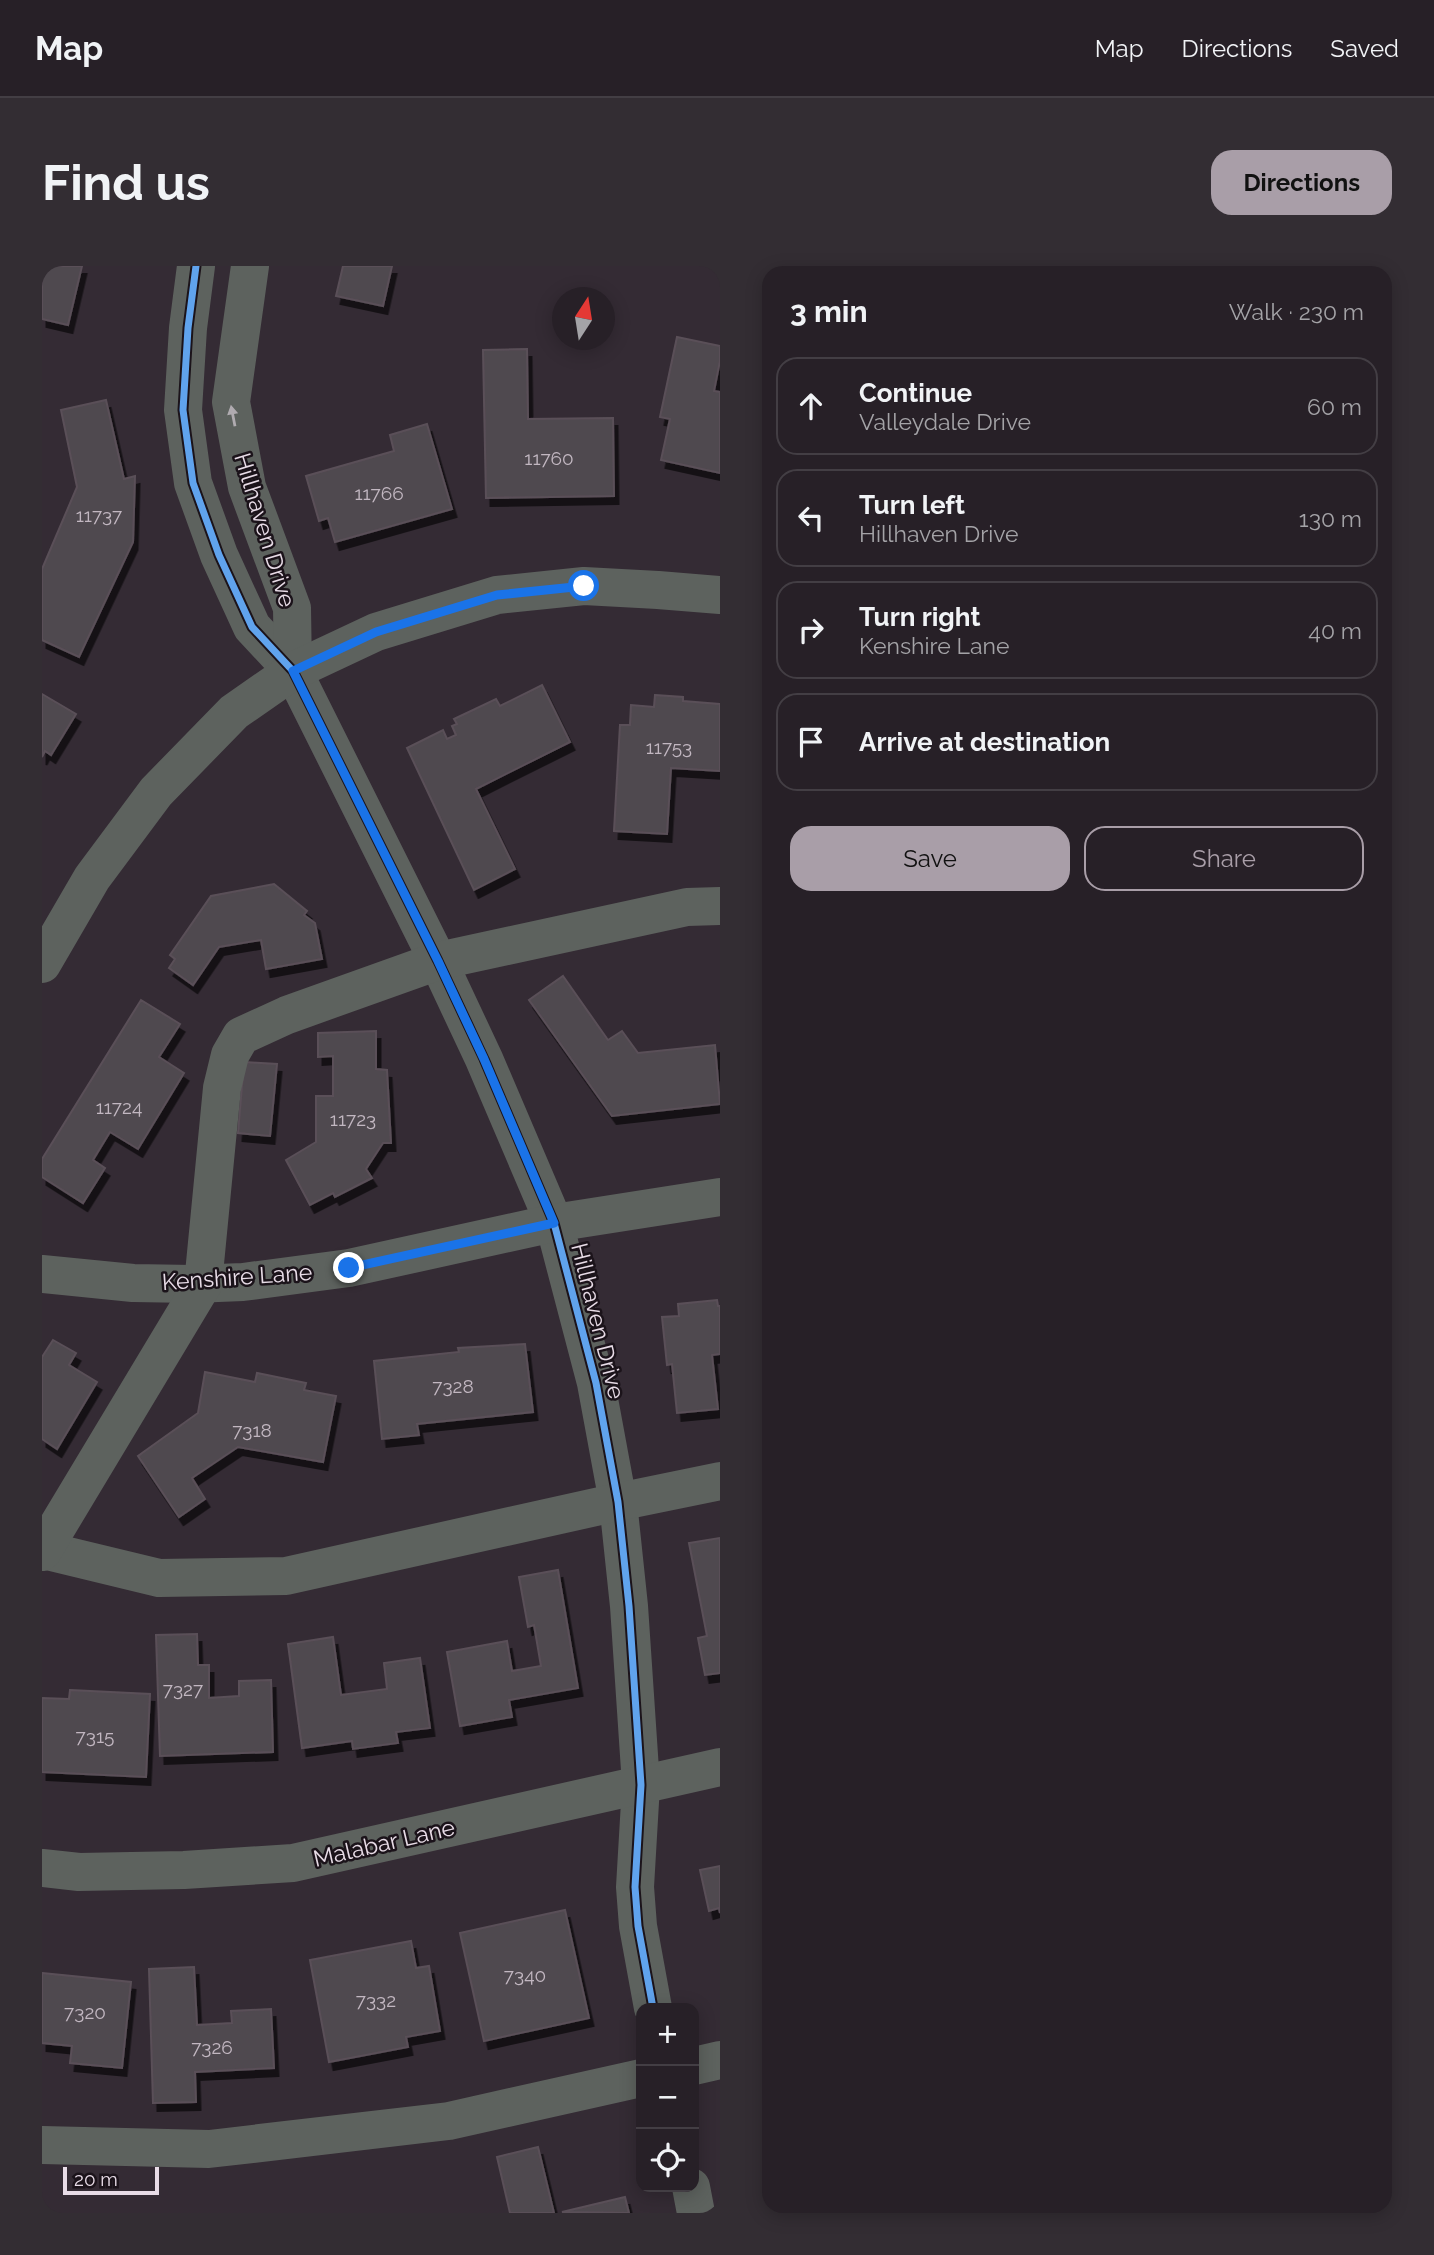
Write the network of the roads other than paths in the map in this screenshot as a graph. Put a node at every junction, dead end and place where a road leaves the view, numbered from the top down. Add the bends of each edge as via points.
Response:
1 (196, 266) edge
2 (250, 266) edge
3 (720, 596) edge
4 (293, 671) junction
5 (720, 906) edge
6 (438, 961) junction
7 (42, 964) edge
8 (720, 1197) edge
9 (554, 1223) junction
10 (42, 1274) edge
11 (203, 1284) junction
12 (720, 1481) edge
13 (618, 1502) junction
14 (43, 1551) edge
15 (720, 1767) edge
16 (641, 1785) junction
17 (42, 1868) edge
18 (652, 2003) edge
19 (720, 2060) edge
20 (699, 2065) edge
21 (636, 2079) edge
22 (42, 2145) edge
23 (692, 2192) edge
24 (696, 2213) edge

1 - 4 street, Hillhaven Drive via 183,410 193,484 252,627
4 -> 2 street, Hillhaven Drive via 292,608 247,487 231,402
3 - 4 street via 584,586 497,595 376,632
4 - 6 street, Hillhaven Drive
4 - 7 street via 234,712 156,792 92,878
5 - 6 street via 687,907
6 - 9 street, Hillhaven Drive
6 - 11 street via 241,1036 230,1055 222,1088
8 - 9 street, Kenshire Lane
9 - 11 street, Kenshire Lane via 349,1268
9 - 13 street, Hillhaven Drive via 596,1383
10 - 11 street, Kenshire Lane
11 - 14 street
12 - 13 street
13 - 14 street via 286,1576 159,1578
13 - 16 street, Hillhaven Drive
15 - 16 street, Malabar Lane
16 - 17 street, Malabar Lane via 293,1863 171,1871
16 - 18 street, Hillhaven Drive via 635,1887
19 - 20 street
21 - 22 street via 449,2121 209,2149
23 - 24 street

